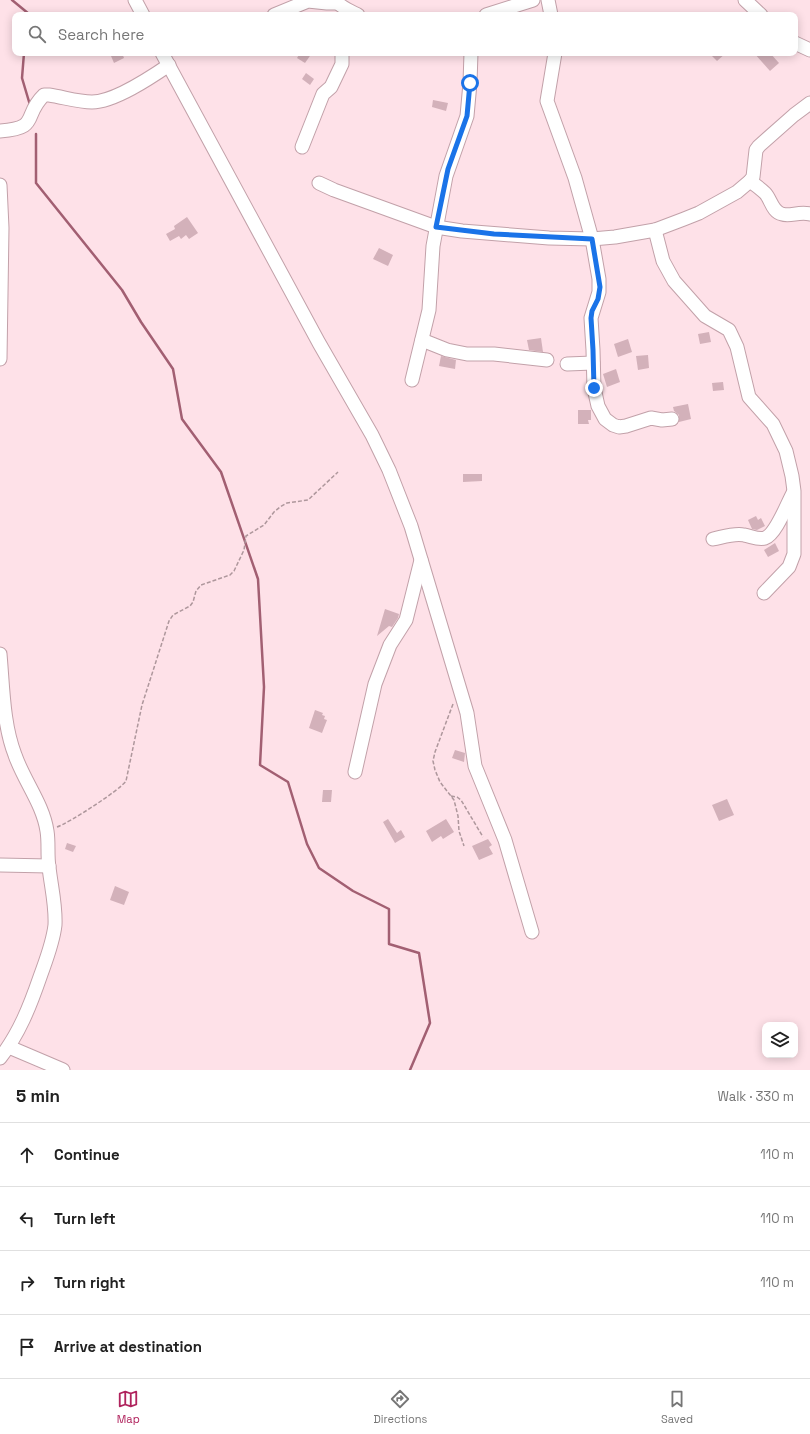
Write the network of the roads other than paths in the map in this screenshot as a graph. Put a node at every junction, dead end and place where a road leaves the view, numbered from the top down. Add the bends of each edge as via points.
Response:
1 (135, 0) edge
2 (532, 0) edge
3 (548, 0) edge
4 (745, 0) edge
5 (339, 6) edge
6 (141, 12) edge
7 (281, 12) edge
8 (352, 12) edge
9 (495, 12) edge
10 (550, 12) edge
11 (758, 12) edge
12 (798, 44) edge
13 (810, 50) edge
14 (164, 56) edge
15 (342, 56) edge
16 (470, 56) edge
17 (554, 56) edge
18 (169, 65) junction
19 (810, 103) edge
20 (0, 131) edge
21 (302, 147) dead end
22 (750, 180) junction
23 (319, 183) dead end
24 (0, 185) edge
25 (810, 214) edge
26 (436, 227) junction
27 (1, 228) edge
28 (655, 230) junction
29 (592, 239) junction
30 (422, 340) junction
31 (0, 359) edge
32 (547, 360) dead end
33 (593, 363) junction
34 (567, 364) dead end
35 (412, 380) dead end
36 (672, 419) dead end
37 (794, 492) junction
38 (713, 539) dead end
39 (421, 560) junction
40 (764, 593) dead end
41 (0, 654) edge
42 (355, 772) dead end
43 (0, 865) edge
44 (49, 866) junction
45 (532, 932) dead end
46 (9, 1047) junction
47 (0, 1058) edge
48 (63, 1070) edge

1 - 6 street
2 - 9 street
3 - 10 street
4 - 11 street
5 - 7 street via 308,0
5 - 8 street
12 - 13 street
14 - 18 street
15 - 21 street via 342,64 331,87 323,94
16 - 26 street via 467,116 448,169
17 - 29 street via 547,101 575,178
18 - 20 street via 135,86 102,101 84,102 44,95 26,125 15,130
18 - 39 street via 319,343 372,435 389,470
19 - 22 street via 758,146 754,173
22 - 25 street via 765,193 780,214
22 - 28 street via 737,192 700,213
23 - 26 street
24 - 27 street
26 - 29 street via 494,234
26 - 30 street via 430,305
27 - 31 street
28 - 29 street
28 - 37 street via 663,261 674,281 705,316 723,325 734,338 749,397 773,424 786,451
29 - 33 street via 600,287 591,314
30 - 32 street via 446,350 467,354 494,354
30 - 35 street
33 - 34 street
33 - 36 street via 595,397 601,414 609,423 619,427 651,418
37 - 38 street via 768,537 760,539 736,534
37 - 40 street via 793,559
39 - 42 street via 406,620 390,645 375,684
39 - 45 street via 467,713 475,766 504,840
41 - 44 street via 11,743 38,803 47,830
43 - 44 street
44 - 46 street via 55,910 53,937 27,1012
46 - 47 street
46 - 48 street

